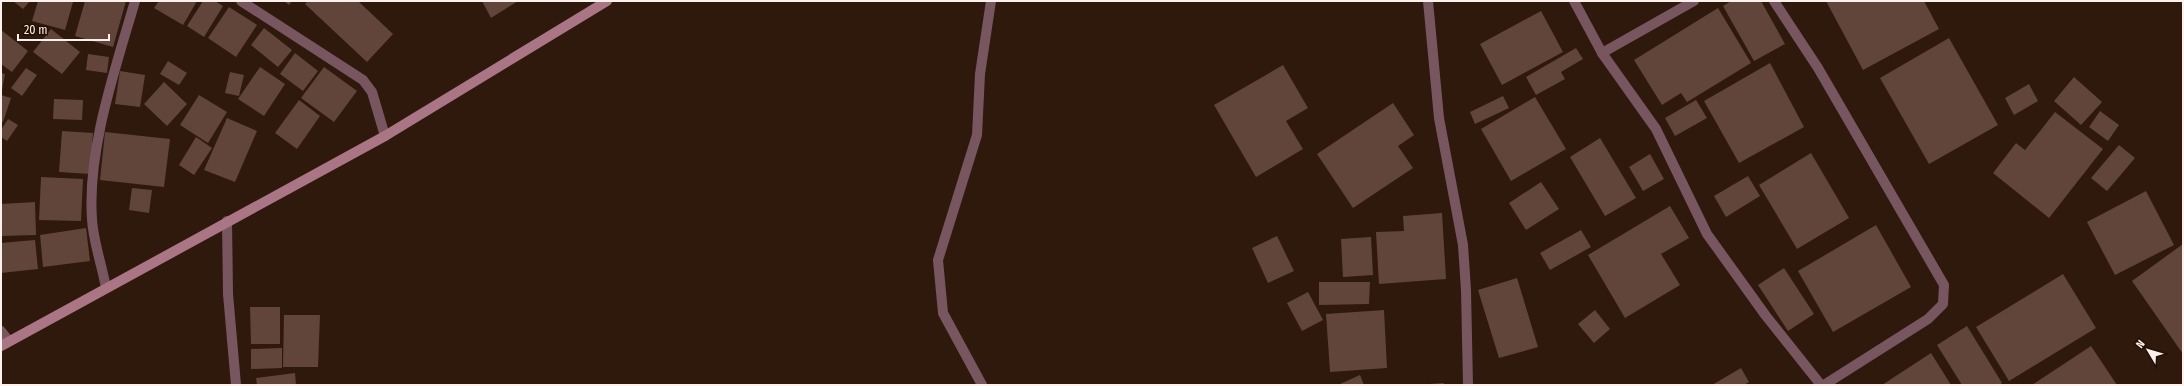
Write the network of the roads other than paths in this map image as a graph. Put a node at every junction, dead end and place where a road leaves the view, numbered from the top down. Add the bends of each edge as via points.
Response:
1 (136, 1) edge
2 (241, 1) edge
3 (607, 1) edge
4 (991, 1) edge
5 (1428, 1) edge
6 (1574, 1) edge
7 (1694, 1) edge
8 (1774, 1) edge
9 (1602, 53) junction
10 (385, 136) junction
11 (227, 221) junction
12 (106, 288) junction
13 (1, 331) edge
14 (5, 343) edge
15 (236, 385) edge
16 (982, 385) edge
17 (1468, 385) edge
18 (1821, 385) edge
19 (1824, 385) edge

1 - 12 street via 108,91 93,182 92,219
2 - 10 street via 363,80 372,92
3 - 10 street
4 - 16 street via 980,74 977,135 938,260 943,313
5 - 17 street via 1439,118 1462,245 1466,290
6 - 9 street
7 - 9 street
8 - 19 street via 1838,101 1944,285 1943,304 1928,319
9 - 18 street via 1656,129 1707,234 1766,316
10 - 11 street
11 - 12 street
11 - 15 street via 228,294
12 - 14 street
13 - 14 street

